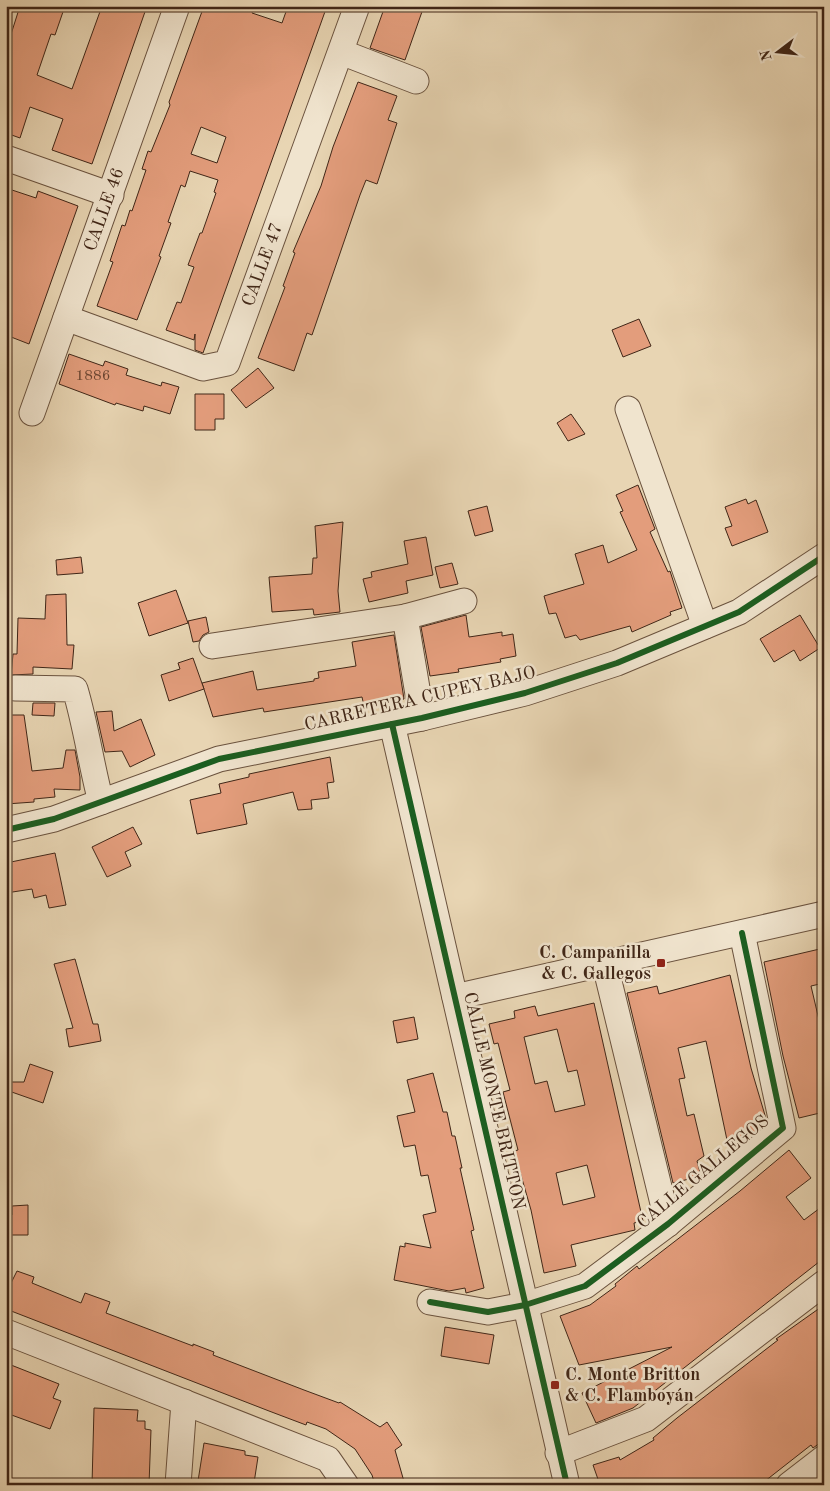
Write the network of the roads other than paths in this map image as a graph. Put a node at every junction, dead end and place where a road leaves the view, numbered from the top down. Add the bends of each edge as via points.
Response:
1 (178, 6) edge
2 (357, 6) edge
3 (340, 52) junction
4 (416, 81) dead end
5 (6, 158) edge
6 (111, 195) junction
7 (66, 318) junction
8 (628, 409) dead end
9 (32, 413) dead end
10 (824, 556) edge
11 (464, 601) dead end
12 (405, 617) junction
13 (705, 626) junction
14 (212, 646) dead end
15 (14, 688) dead end
16 (422, 718) junction
17 (392, 724) junction
18 (101, 802) junction
19 (6, 830) edge
20 (824, 914) edge
21 (742, 933) junction
22 (605, 965) junction
23 (455, 997) junction
24 (668, 1224) junction
25 (824, 1283) edge
26 (430, 1302) dead end
27 (524, 1305) junction
28 (6, 1332) edge
29 (184, 1402) junction
30 (558, 1453) junction
31 (824, 1458) edge
32 (178, 1485) edge
33 (346, 1485) edge
34 (567, 1485) edge
35 (789, 1485) edge

1 - 6 street, CALLE 46
2 - 3 street, CALLE 47
3 - 4 street
3 - 7 street, CALLE 47 via 227,363 203,368
5 - 6 street
6 - 7 street, CALLE 46
7 - 9 street, CALLE 46
8 - 13 street
10 - 13 street, CARRETERA CUPEY BAJO via 739,612
11 - 12 street
12 - 14 street
12 - 16 street
13 - 16 street, CARRETERA CUPEY BAJO via 617,663 525,693
15 - 18 street via 74,689 86,726 90,761
16 - 17 street, CARRETERA CUPEY BAJO
17 - 18 street, CARRETERA CUPEY BAJO via 219,759
17 - 23 street, CALLE MONTE BRITTON
18 - 19 street, CARRETERA CUPEY BAJO via 54,819
20 - 21 street
21 - 22 street
21 - 24 street, CALLE GALLEGOS via 783,1128
22 - 23 street
22 - 24 street, CALLE GALLEGOS
23 - 27 street, CALLE MONTE BRITTON
24 - 27 street, CALLE GALLEGOS via 585,1286
25 - 30 street via 646,1419
26 - 27 street, CALLE GALLEGOS via 488,1312
27 - 30 street, CALLE MONTE BRITTON
28 - 29 street
29 - 32 street
29 - 33 street via 328,1460
30 - 34 street, CALLE MONTE BRITTON
31 - 35 street

